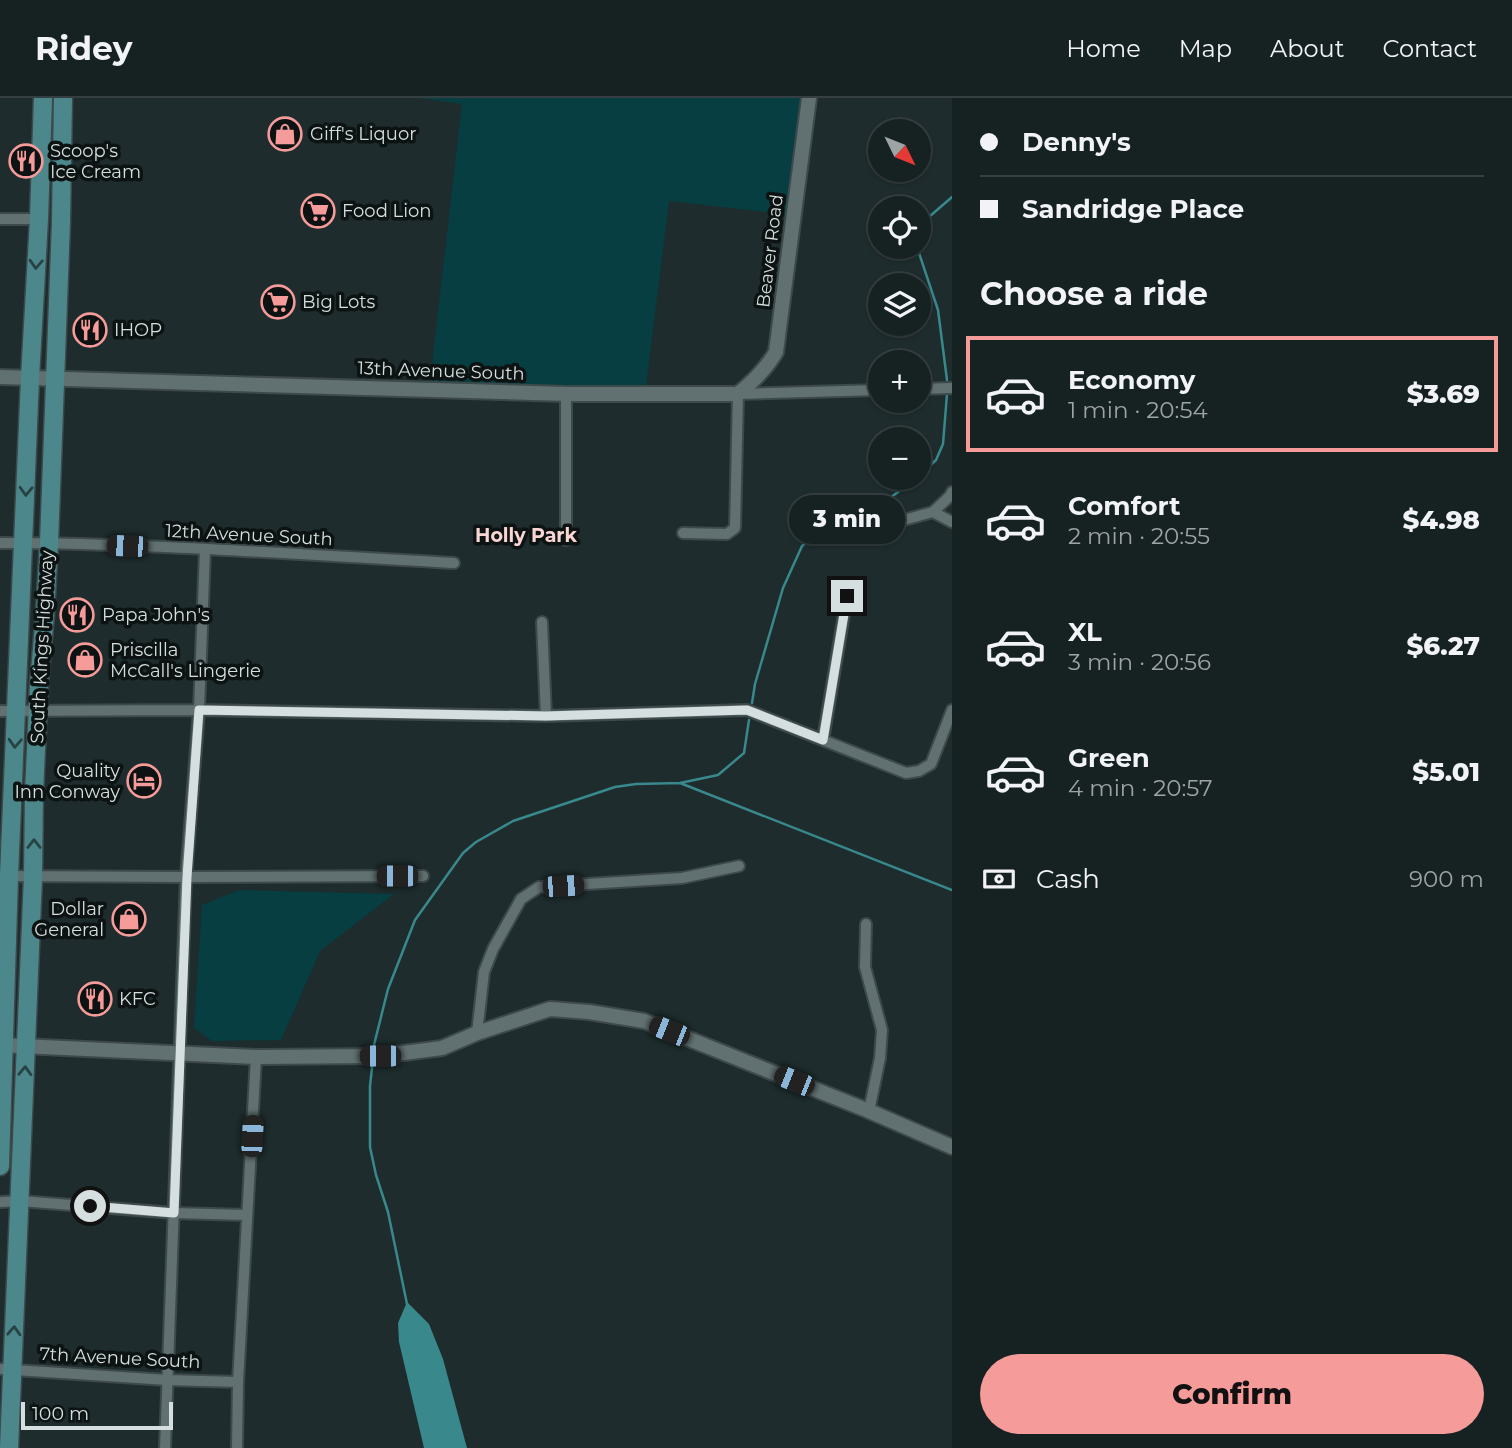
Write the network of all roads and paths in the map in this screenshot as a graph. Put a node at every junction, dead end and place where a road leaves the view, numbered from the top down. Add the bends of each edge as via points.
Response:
1 (43, 98) edge
2 (63, 98) edge
3 (809, 98) edge
4 (0, 219) edge
5 (39, 219) junction
6 (0, 377) edge
7 (30, 377) junction
8 (54, 378) junction
9 (952, 388) edge
10 (931, 389) edge
11 (868, 390) edge
12 (566, 394) junction
13 (738, 394) junction
14 (952, 492) edge
15 (933, 512) junction
16 (952, 522) edge
17 (683, 533) dead end
18 (880, 539) dead end
19 (566, 540) dead end
20 (0, 543) edge
21 (24, 543) junction
22 (49, 543) junction
23 (205, 550) junction
24 (454, 563) dead end
25 (847, 596) dead end
26 (542, 622) dead end
27 (199, 710) junction
28 (8, 711) edge
29 (38, 711) junction
30 (951, 714) edge
31 (546, 716) junction
32 (823, 740) junction
33 (739, 866) dead end
34 (5, 876) edge
35 (423, 876) dead end
36 (33, 877) junction
37 (187, 877) junction
38 (866, 924) dead end
39 (477, 1033) junction
40 (2, 1045) edge
41 (26, 1045) junction
42 (180, 1052) junction
43 (256, 1057) junction
44 (869, 1111) junction
45 (952, 1147) edge
46 (0, 1166) edge
47 (20, 1201) junction
48 (0, 1202) edge
49 (174, 1213) junction
50 (247, 1215) junction
51 (6, 1369) edge
52 (167, 1380) junction
53 (238, 1382) junction
54 (9, 1448) edge
55 (165, 1448) edge
56 (237, 1448) edge

1 - 5 main road, South Kings Highway
2 - 8 main road, South Kings Highway
3 - 13 street, Beaver Road via 776,352 756,380
4 - 5 street
5 -> 7 main road, South Kings Highway
6 - 7 street, 13th Avenue South
7 - 8 street, 13th Avenue South
7 -> 21 main road, South Kings Highway
8 - 12 street, 13th Avenue South
8 - 22 main road, South Kings Highway
9 - 10 street
11 - 13 street, 13th Avenue South
12 - 13 street, 13th Avenue South
12 - 19 street
13 - 17 street via 735,528 727,534
14 - 15 street
15 - 16 street
15 - 18 street via 889,524
20 - 21 street, 12th Avenue South
21 - 22 street, 12th Avenue South
21 - 28 main road, South Kings Highway
22 - 23 street, 12th Avenue South
22 - 29 main road, South Kings Highway
23 - 24 street, 12th Avenue South
23 - 27 street
25 - 32 street
26 - 31 street
27 - 29 street
27 - 31 street
27 - 37 street
28 - 29 street
28 -> 34 main road, South Kings Highway
36 -> 29 main road, South Kings Highway
30 - 32 street via 931,765 919,771 906,773
31 - 32 street via 747,710
33 - 39 street via 682,878 539,887 521,899 493,949 484,972
34 - 36 street
34 - 40 main road, South Kings Highway
35 - 37 street
36 - 37 street
36 - 41 main road, South Kings Highway
37 - 42 street
38 - 44 street via 865,967 882,1030
39 - 43 street via 442,1048 380,1056
39 - 44 street via 550,1009 644,1021
40 - 41 street
40 - 46 main road, South Kings Highway
41 - 42 street
47 -> 41 main road, South Kings Highway
42 - 43 street
42 - 49 street
43 - 50 street
44 - 45 street
47 - 48 street
47 - 49 street
51 -> 47 main road, South Kings Highway
49 - 50 street
49 - 52 street
50 - 53 street
51 - 52 street, 7th Avenue South
51 - 54 main road, South Kings Highway
52 - 53 street, 7th Avenue South
52 - 55 street
53 - 56 street

